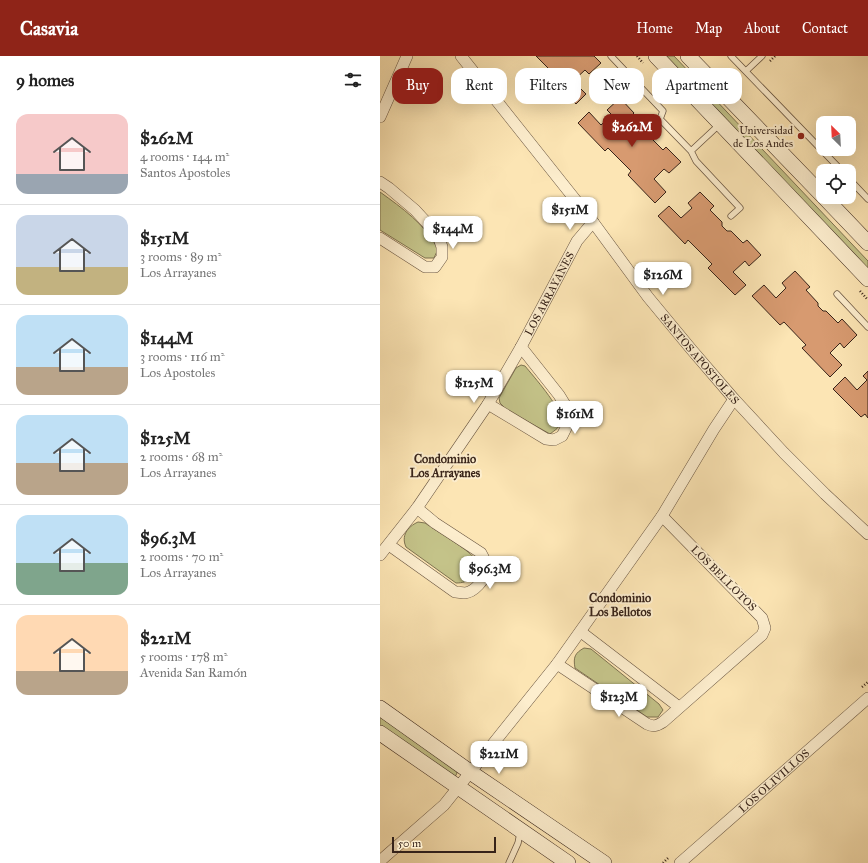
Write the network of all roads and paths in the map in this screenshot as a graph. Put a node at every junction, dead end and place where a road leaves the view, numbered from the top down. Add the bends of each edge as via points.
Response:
1 (407, 56) edge
2 (461, 56) edge
3 (612, 56) edge
4 (656, 56) edge
5 (688, 56) edge
6 (732, 56) edge
7 (762, 56) edge
8 (746, 71) junction
9 (380, 117) edge
10 (721, 123) junction
11 (691, 151) junction
12 (835, 164) edge
13 (380, 182) edge
14 (856, 186) edge
15 (816, 189) edge
16 (868, 199) edge
17 (831, 204) edge
18 (731, 216) dead end
19 (593, 222) junction
20 (380, 238) edge
21 (868, 243) edge
22 (868, 279) edge
23 (837, 294) dead end
24 (868, 327) edge
25 (521, 347) junction
26 (734, 399) junction
27 (488, 404) junction
28 (417, 508) junction
29 (662, 516) junction
30 (868, 534) edge
31 (389, 544) junction
32 (380, 555) edge
33 (581, 632) junction
34 (557, 664) junction
35 (868, 698) edge
36 (380, 708) edge
37 (679, 708) junction
38 (380, 733) edge
39 (470, 772) junction
40 (458, 787) junction
41 (521, 830) junction
42 (380, 861) edge
43 (509, 863) edge
44 (568, 863) edge
45 (604, 863) edge
46 (680, 863) edge

1 - 9 street
2 - 19 street, SANTOS APOSTOLES
3 - 11 lane via 663,111 660,119
4 - 10 street
5 - 15 street
6 - 8 lane
7 - 8 lane
8 - 12 lane
10 - 11 lane
10 - 22 street
11 - 18 lane via 696,161 740,208
13 - 20 street via 415,210 438,235 442,257 435,267 426,267
14 - 16 lane
17 - 21 street
19 - 25 street, LOS ARRAYANES via 577,241
19 - 26 street, SANTOS APOSTOLES via 648,297
23 - 24 lane
25 - 27 street, LOS ARRAYANES
25 - 27 street, LOS ARRAYANES via 567,408 566,428 562,436 554,440 546,439
26 - 29 street
26 - 30 street, SANTOS APOSTOLES via 803,472
27 - 28 street, LOS ARRAYANES
28 - 31 street, LOS ARRAYANES
28 - 31 street via 481,553 487,570 482,580 471,591 455,592
29 - 33 street
29 - 37 street, LOS BELLOTOS via 760,615 764,625 764,632 760,638
31 - 32 street, LOS ARRAYANES
33 - 34 street
33 - 37 street
34 - 37 street, LOS BELLOTOS via 649,725 658,725
34 - 39 street
35 - 46 street, LOS OLIVILLOS
36 - 39 street
38 - 40 street
39 - 40 street
39 - 45 street
40 - 41 street
40 - 42 street via 444,805
41 - 43 lane
41 - 44 street

